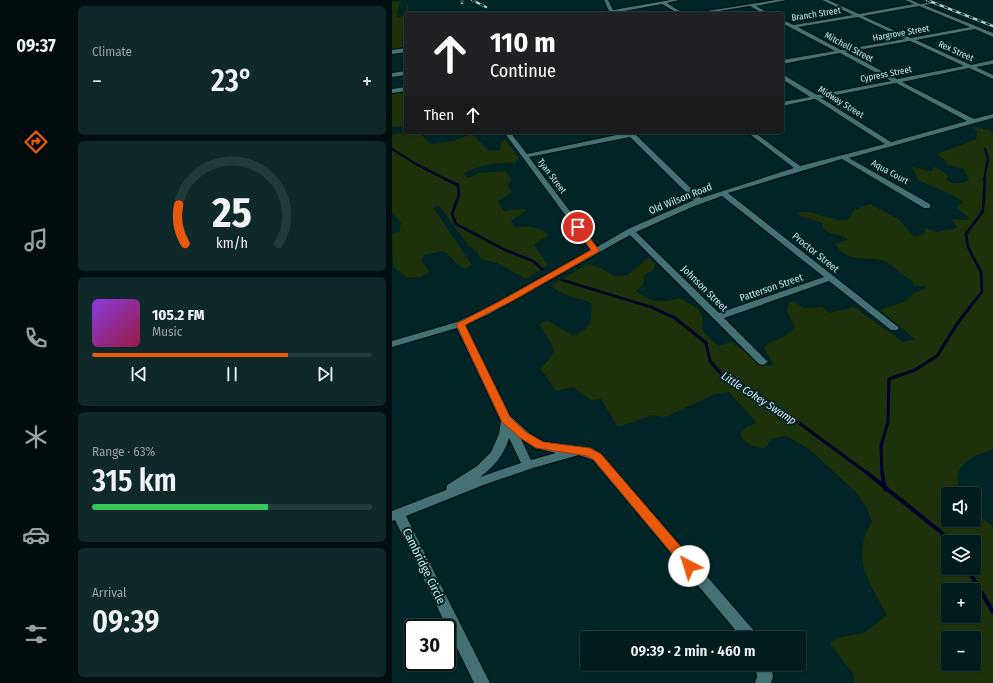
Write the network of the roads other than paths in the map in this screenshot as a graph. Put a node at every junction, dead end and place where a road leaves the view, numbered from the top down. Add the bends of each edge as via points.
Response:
1 (606, 0) edge
2 (677, 0) edge
3 (742, 0) edge
4 (785, 0) edge
5 (824, 0) edge
6 (907, 0) edge
7 (948, 0) edge
8 (670, 1) edge
9 (938, 1) edge
10 (663, 3) junction
11 (751, 5) junction
12 (921, 6) junction
13 (612, 12) joint
14 (679, 12) edge
15 (704, 12) edge
16 (764, 12) edge
17 (859, 16) junction
18 (784, 22) edge
19 (792, 27) junction
20 (784, 28) edge
21 (975, 28) junction
22 (993, 35) edge
23 (910, 39) junction
24 (404, 50) edge
25 (392, 52) edge
26 (840, 52) junction
27 (784, 62) edge
28 (993, 62) edge
29 (971, 67) junction
30 (404, 73) edge
31 (392, 75) edge
32 (784, 77) edge
33 (993, 77) edge
34 (896, 81) junction
35 (404, 89) edge
36 (392, 91) edge
37 (816, 98) junction
38 (784, 104) edge
39 (993, 116) edge
40 (972, 121) junction
41 (508, 134) edge
42 (625, 134) edge
43 (631, 134) edge
44 (753, 134) edge
45 (890, 144) junction
46 (525, 156) junction
47 (843, 157) junction
48 (799, 169) junction
49 (724, 193) junction
50 (700, 201) junction
51 (927, 206) dead end
52 (631, 231) junction
53 (595, 250) junction
54 (830, 278) junction
55 (718, 317) junction
56 (460, 324) junction
57 (894, 328) dead end
58 (392, 344) edge
59 (763, 362) dead end
60 (506, 420) junction
61 (580, 452) junction
62 (528, 466) junction
63 (425, 502) junction
64 (395, 514) edge
65 (745, 631) edge
66 (764, 671) edge
67 (482, 683) edge
68 (763, 683) edge

1 - 13 street
2 - 8 street
3 - 11 street
4 - 11 street
5 - 17 street, Rex Street
6 - 12 street
7 - 9 street, Branch Street
8 - 10 street
9 - 12 street, Branch Street
10 - 13 street
10 - 14 street
11 - 15 street
11 - 16 street
12 - 17 street, Branch Street
12 - 21 street
17 - 19 street, Branch Street
17 - 23 street, Rex Street
18 - 19 street, Mitchell Street
19 - 20 street, Branch Street
19 - 26 street, Mitchell Street
21 - 22 street
21 - 23 street, Hargrove Street
23 - 26 street, Hargrove Street
23 - 29 street, Rex Street
24 - 25 street
26 - 27 street, Hargrove Street
26 - 34 street, Mitchell Street
28 - 29 street, Cypress Street
29 - 33 street, Rex Street
29 - 34 street, Cypress Street
30 - 31 street
32 - 37 street, Midway Street
34 - 37 street, Cypress Street
34 - 40 street, Mitchell Street
35 - 36 street
37 - 38 street, Cypress Street
37 - 45 street, Midway Street
39 - 40 street, Old Wilson Road
40 - 45 street, Old Wilson Road
41 - 46 street, Tyan Street
42 - 46 street
43 - 50 street
44 - 48 street
45 - 47 street, Old Wilson Road
46 - 53 street, Tyan Street
47 - 48 street, Old Wilson Road
47 - 51 street, Aqua Court
48 - 49 street, Old Wilson Road
49 - 50 street, Old Wilson Road
49 - 54 street, Proctor Street
50 - 52 street, Old Wilson Road
52 - 53 street, Old Wilson Road
52 - 55 street, Johnson Street
53 - 56 street, Old Wilson Road via 509,300
54 - 55 street, Patterson Street
54 - 57 street, Proctor Street
55 - 59 street, Johnson Street
56 - 58 street, Old Wilson Road
56 - 60 street
60 - 61 street via 540,445
60 - 62 street
60 - 63 street via 504,440 494,458 478,472
61 - 62 street
61 - 65 street via 590,452 597,457
62 - 63 street
63 - 64 street
64 - 67 street, Cambridge Circle
66 - 68 street

